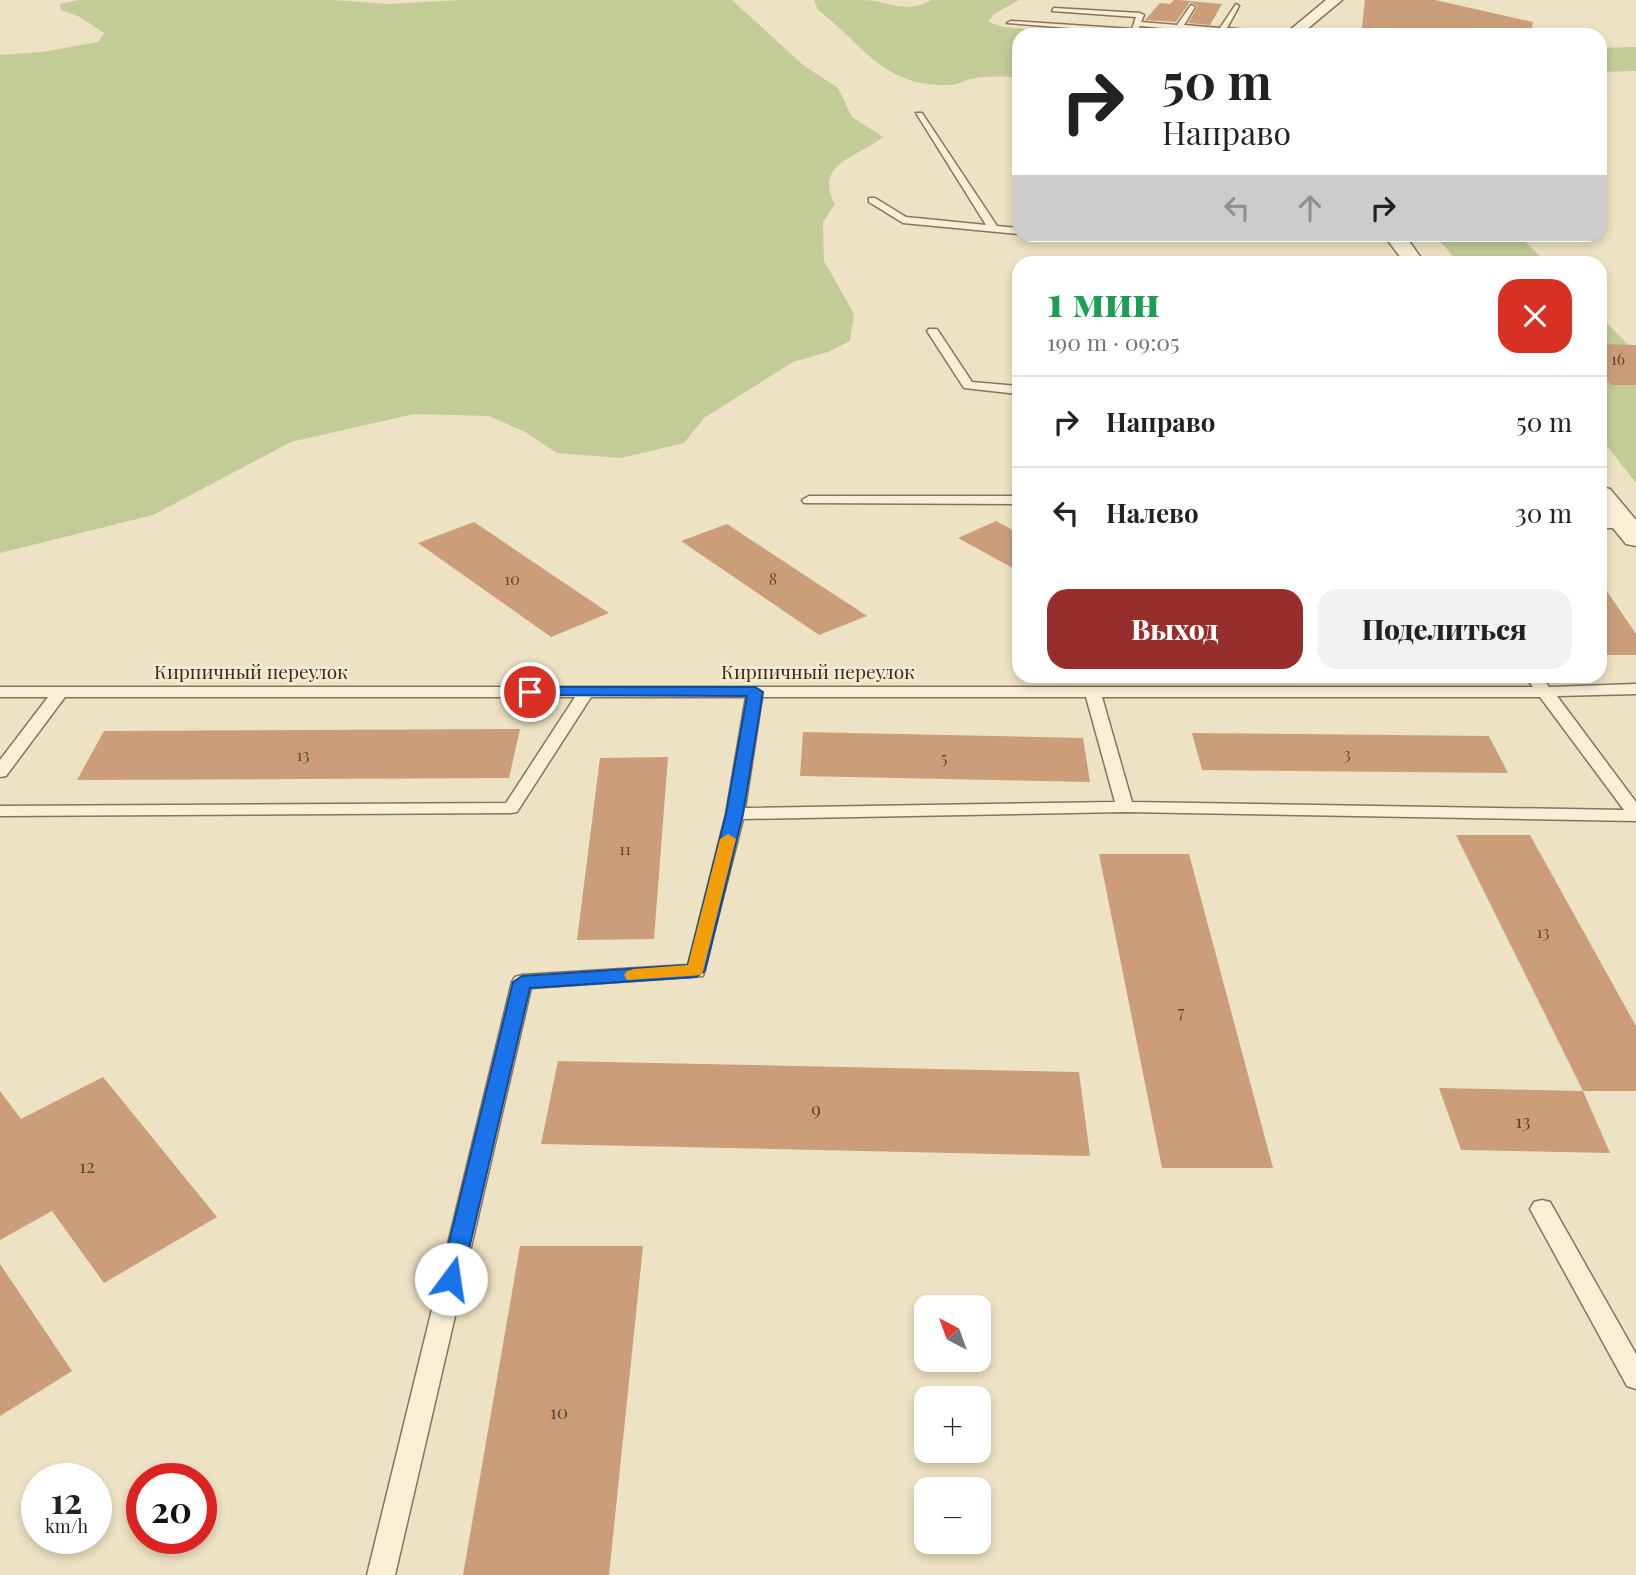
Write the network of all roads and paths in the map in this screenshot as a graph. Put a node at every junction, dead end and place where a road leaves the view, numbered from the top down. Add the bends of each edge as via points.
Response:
1 (1335, 0) edge
2 (1236, 6) dead end
3 (1191, 7) dead end
4 (1054, 10) dead end
5 (1011, 23) dead end
6 (1137, 24) junction
7 (1179, 27) junction
8 (1088, 28) edge
9 (1136, 28) edge
10 (1186, 28) edge
11 (1225, 28) edge
12 (1300, 28) edge
13 (919, 116) dead end
14 (872, 200) dead end
15 (993, 229) junction
16 (1012, 231) edge
17 (933, 331) dead end
18 (1012, 389) edge
19 (809, 500) dead end
20 (1012, 500) edge
21 (1607, 507) edge
22 (1620, 529) edge
23 (1537, 683) edge
24 (1636, 689) edge
25 (0, 692) edge
26 (60, 692) junction
27 (586, 692) junction
28 (755, 692) junction
29 (1093, 692) junction
30 (1543, 692) junction
31 (0, 772) edge
32 (1125, 807) junction
33 (0, 811) edge
34 (734, 814) junction
35 (1636, 815) edge
36 (1542, 1209) dead end
37 (1636, 1378) edge
38 (381, 1575) edge

1 - 12 street
2 - 11 lane
3 - 7 lane
4 - 6 lane via 1140,15
5 - 8 lane
6 - 7 lane
6 - 9 lane
7 - 10 lane
13 - 15 lane
14 - 15 lane via 903,220
15 - 16 lane
17 - 18 lane via 968,385
19 - 20 lane
21 - 22 street
23 - 30 lane
24 - 30 lane, Кирпичный переулок
25 - 26 lane, Кирпичный переулок
26 - 27 lane, Кирпичный переулок
26 - 31 lane
27 - 28 lane, Кирпичный переулок
27 - 33 lane via 511,808
28 - 29 lane, Кирпичный переулок
28 - 34 lane
29 - 30 lane, Кирпичный переулок
29 - 32 lane
30 - 35 lane
32 - 34 lane
32 - 35 lane
34 - 38 lane via 696,971 522,982
36 - 37 lane

